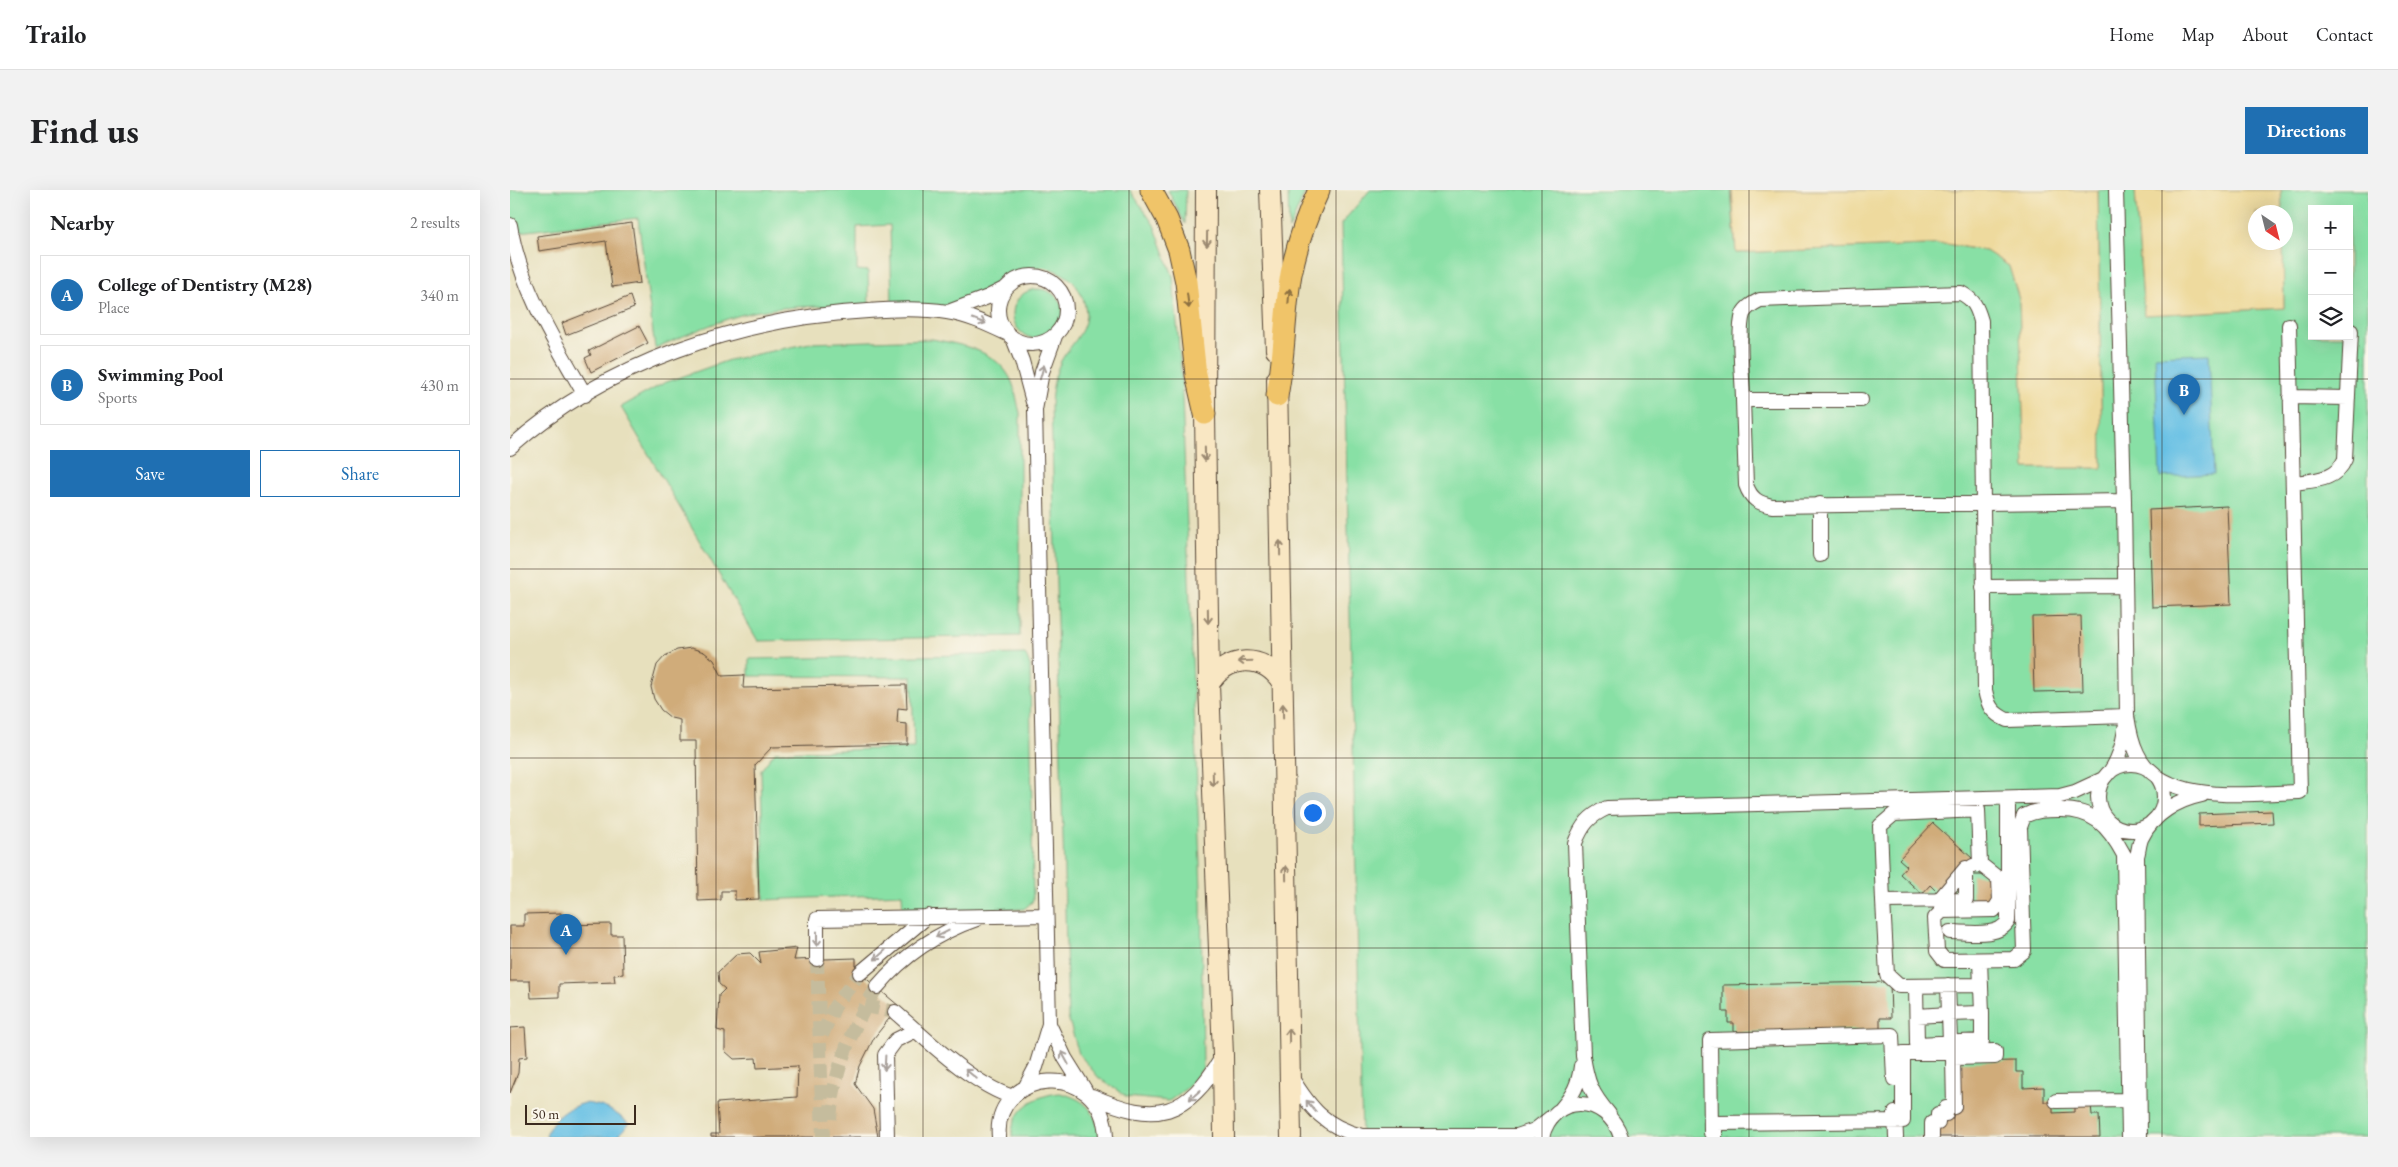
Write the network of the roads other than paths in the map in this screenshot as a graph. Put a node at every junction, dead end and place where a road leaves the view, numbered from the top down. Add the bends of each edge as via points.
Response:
1 (1150, 190) edge
2 (1206, 190) edge
3 (1270, 190) edge
4 (1319, 190) edge
5 (2116, 190) edge
6 (510, 225) edge
7 (1006, 287) junction
8 (948, 312) junction
9 (2289, 325) dead end
10 (1010, 336) junction
11 (1055, 336) junction
12 (2351, 340) edge
13 (585, 395) junction
14 (1278, 396) junction
15 (2290, 397) junction
16 (2348, 398) junction
17 (1743, 400) junction
18 (1861, 400) dead end
19 (1035, 410) junction
20 (1205, 414) junction
21 (510, 448) edge
22 (2294, 483) junction
23 (2124, 501) junction
24 (1982, 503) junction
25 (1820, 504) junction
26 (1820, 555) dead end
27 (2125, 586) junction
28 (1983, 587) junction
29 (1282, 682) junction
30 (1209, 684) junction
31 (2127, 716) junction
32 (2151, 771) junction
33 (2106, 775) junction
34 (2210, 794) junction
35 (2060, 796) junction
36 (2008, 798) junction
37 (2155, 819) junction
38 (2109, 821) junction
39 (1980, 864) junction
40 (1966, 868) junction
41 (2136, 877) junction
42 (1938, 900) junction
43 (1883, 901) junction
44 (1046, 915) junction
45 (928, 916) junction
46 (987, 916) junction
47 (1950, 932) dead end
48 (817, 959) tunnel mouth
49 (1980, 960) junction
50 (860, 973) tunnel mouth
51 (1948, 985) junction
52 (1981, 985) junction
53 (1916, 986) junction
54 (877, 987) tunnel mouth
55 (895, 1012) tunnel mouth
56 (1982, 1013) junction
57 (1949, 1014) junction
58 (1917, 1016) junction
59 (1049, 1024) junction
60 (916, 1030) junction
61 (1950, 1042) junction
62 (1223, 1056) junction
63 (1582, 1056) junction
64 (1289, 1074) junction
65 (1025, 1088) junction
66 (1088, 1093) junction
67 (1013, 1097) junction
68 (2129, 1100) junction
69 (2056, 1101) dead end
70 (1557, 1112) junction
71 (1609, 1114) junction
72 (1896, 1121) junction
73 (887, 1137) edge
74 (999, 1137) edge
75 (1106, 1137) edge
76 (1224, 1137) edge
77 (1291, 1137) edge
78 (1542, 1137) edge
79 (1621, 1137) edge
80 (1713, 1137) edge
81 (1896, 1137) edge
82 (1932, 1137) edge
83 (2129, 1137) edge
84 (2140, 1137) edge

1 -> 20 main road via 1167,219 1179,250 1186,282 1196,375
2 -> 20 street
3 - 14 street
14 -> 4 main road via 1291,275 1299,242
5 - 23 street
6 - 13 street via 518,260 539,312
7 - 8 street
7 - 10 street via 998,311
7 - 11 street via 1028,276 1041,276 1056,286 1066,301 1067,314
8 -> 10 street
8 - 13 street via 842,312 752,327 666,355
9 - 15 street
10 - 11 street via 1030,344 1039,344
10 - 19 street via 1022,362
19 -> 11 street via 1042,372
12 - 16 street
13 - 21 street via 548,418
29 -> 14 street
15 - 16 street
15 - 22 street
16 - 22 street via 2342,466 2326,478
17 - 18 street
17 - 24 street via 1743,313 1760,300 1961,293 1971,298 1981,322
17 - 25 street via 1746,485 1750,496 1760,504 1772,506
19 - 44 street
20 -> 30 street
22 - 34 street via 2300,792
23 - 24 street
23 - 27 street
24 - 25 street
24 - 28 street
25 - 26 street
27 - 28 street
27 - 31 street
28 - 31 street via 1985,690 1988,706 1996,715 2006,720
29 -> 30 street via 1270,668 1245,660 1220,670
64 -> 29 street
30 -> 62 street
31 - 32 street via 2138,756
31 - 33 street via 2121,750
32 - 33 street via 2130,764 2119,766
32 - 34 street via 2173,786
32 - 37 street via 2163,789 2161,810
33 - 35 street via 2082,790
33 - 38 street via 2098,799
34 - 37 street via 2175,803
35 - 36 street
35 - 38 street via 2092,807
36 - 47 street via 2008,921 2005,927 1995,931
36 - 63 street via 1607,808 1595,813 1582,825 1574,843
37 - 38 street via 2140,829 2121,829
37 - 41 street via 2141,837
38 - 41 street via 2126,842
39 - 40 street
39 - 43 street via 1978,810 1894,814 1880,826
39 - 49 street via 1999,879 2000,901 1994,910 1942,911 1935,918 1937,951 1944,960
40 - 42 street
40 - 42 street via 1966,900
41 - 84 street
42 - 43 street
43 - 53 street via 1887,975 1899,986
44 - 46 street
44 - 59 street
45 - 46 street
45 -> 48 street via 817,918
45 -> 50 street
46 -> 54 street via 937,936 915,950
49 - 52 street
49 - 68 street via 2014,959 2024,951 2020,827 2024,816 2035,810 2077,810 2100,820 2124,855
51 - 52 street
51 - 53 street
51 - 57 street
52 - 56 street
53 - 58 street
55 - 60 street
56 - 57 street
56 - 61 street via 1982,1041
57 - 58 street
57 - 61 street
58 - 61 street via 1917,1044
59 - 65 street via 1036,1067
66 -> 59 street via 1065,1058
67 -> 60 street via 1001,1094 978,1080
60 -> 73 street via 896,1040 886,1055
62 -> 66 street via 1199,1092 1169,1110 1155,1113 1131,1111
62 - 76 street
63 - 70 street via 1580,1081 1573,1096
63 - 71 street via 1586,1081
70 -> 64 street via 1535,1130 1517,1136 1362,1136 1343,1132 1315,1112
64 - 77 street
65 - 66 street via 1056,1080
65 - 67 street
66 - 75 street via 1102,1114
67 - 74 street via 1000,1120
68 - 69 street
68 - 83 street
70 - 71 street via 1580,1104 1596,1106
70 - 78 street
71 - 79 street
72 - 80 street via 1715,1123
72 - 80 street via 1892,1035 1710,1040
72 - 81 street
72 - 82 street via 1903,1120 1903,1053 1995,1051 1995,1057 1953,1058 1954,1108 1946,1108 1946,1114 1938,1114 1938,1123 1932,1124

